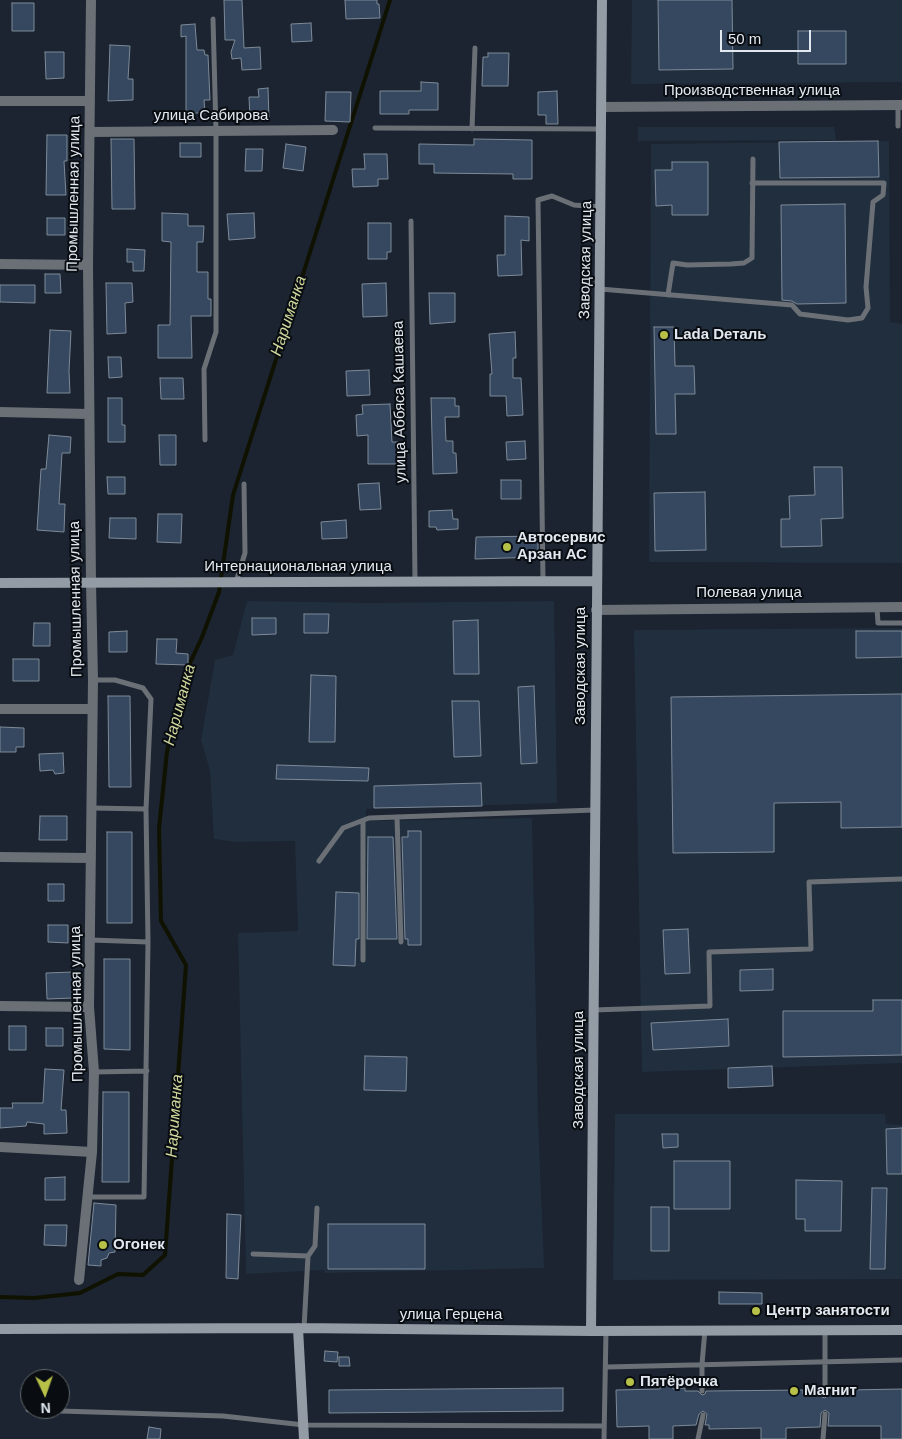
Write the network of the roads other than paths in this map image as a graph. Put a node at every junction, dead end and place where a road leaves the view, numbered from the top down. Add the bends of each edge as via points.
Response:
1 (91, 0) edge
2 (602, 0) edge
3 (213, 20) dead end
4 (475, 48) dead end
5 (0, 101) edge
6 (90, 101) junction
7 (900, 105) edge
8 (602, 107) junction
9 (898, 126) dead end
10 (375, 128) dead end
11 (472, 129) junction
12 (602, 129) junction
13 (332, 130) dead end
14 (216, 131) junction
15 (90, 132) junction
16 (752, 159) dead end
17 (752, 183) junction
18 (601, 208) junction
19 (411, 221) dead end
20 (0, 264) edge
21 (88, 266) junction
22 (600, 289) junction
23 (668, 295) junction
24 (0, 412) edge
25 (89, 414) junction
26 (205, 440) dead end
27 (244, 484) dead end
28 (543, 581) junction
29 (597, 581) junction
30 (236, 582) junction
31 (415, 582) junction
32 (0, 583) edge
33 (90, 583) junction
34 (902, 607) edge
35 (877, 608) junction
36 (596, 610) junction
37 (902, 623) edge
38 (93, 680) junction
39 (0, 709) edge
40 (92, 709) junction
41 (92, 808) junction
42 (146, 809) junction
43 (596, 810) junction
44 (397, 817) junction
45 (363, 821) junction
46 (0, 857) edge
47 (91, 858) junction
48 (319, 861) dead end
49 (902, 879) edge
50 (91, 940) junction
51 (148, 942) junction
52 (401, 942) dead end
53 (363, 960) dead end
54 (0, 1006) edge
55 (89, 1007) junction
56 (594, 1010) junction
57 (147, 1071) junction
58 (94, 1072) junction
59 (0, 1147) edge
60 (92, 1152) junction
61 (89, 1198) junction
62 (317, 1208) dead end
63 (253, 1254) dead end
64 (308, 1256) junction
65 (80, 1280) dead end
66 (0, 1329) edge
67 (301, 1329) junction
68 (825, 1329) junction
69 (705, 1330) junction
70 (902, 1330) edge
71 (591, 1331) junction
72 (606, 1331) junction
73 (902, 1360) edge
74 (825, 1362) junction
75 (702, 1364) junction
76 (607, 1366) junction
77 (702, 1391) dead end
78 (825, 1394) dead end
79 (70, 1411) edge
80 (825, 1414) dead end
81 (703, 1415) dead end
82 (304, 1425) junction
83 (604, 1426) junction
84 (304, 1439) edge
85 (604, 1439) edge
86 (698, 1439) edge
87 (823, 1439) edge

1 - 6 street, Промышленная улица
2 - 8 street, Заводская улица
3 - 14 lane
4 - 11 lane
5 - 6 street
6 - 15 street, Промышленная улица
7 - 8 street, Производственная улица
7 - 9 lane
8 - 12 street, Заводская улица
10 - 11 lane
11 - 12 lane
12 - 18 street, Заводская улица
13 - 14 street, улица Сабирова
14 - 15 street, улица Сабирова
14 - 26 lane via 216,332 204,369
15 - 21 street, Промышленная улица
16 - 17 lane
17 - 23 lane via 752,258 744,263 731,264 673,263
17 - 23 lane via 884,183 884,194 873,202 866,287 868,308 862,318 848,320 800,314 792,305
18 - 22 street, Заводская улица
18 - 28 lane via 574,205 552,196 538,200
19 - 31 lane, улица Аббяса Кашаева
20 - 21 street
21 - 25 street, Промышленная улица
22 - 23 lane
22 - 29 street, Заводская улица
24 - 25 street
25 - 33 street, Промышленная улица
27 - 30 lane via 245,553
28 - 29 street, Интернациональная улица
28 - 31 street, Интернациональная улица
29 - 36 street, Заводская улица
30 - 31 street, Интернациональная улица
30 - 33 street, Интернациональная улица
32 - 33 street, Интернациональная улица
33 - 38 street, Промышленная улица
34 - 35 street, Полевая улица
35 - 36 street, Полевая улица
35 - 37 lane via 878,623
36 - 43 street, Заводская улица
38 - 40 street, Промышленная улица
38 - 42 lane via 115,680 143,688 151,699
39 - 40 street
40 - 41 street, Промышленная улица
41 - 42 lane
41 - 47 street, Промышленная улица
42 - 51 lane
43 - 44 lane
43 - 56 street, Заводская улица
44 - 45 lane
44 - 52 lane
45 - 48 lane via 342,828
45 - 53 lane
46 - 47 street
47 - 50 street, Промышленная улица
49 - 56 lane via 809,882 811,949 709,952 710,1006
50 - 51 lane
50 - 55 street, Промышленная улица
51 - 57 lane
54 - 55 street
55 - 58 street, Промышленная улица
56 - 71 street, Заводская улица
57 - 58 lane
57 - 61 lane via 144,1197
58 - 60 street, Промышленная улица
59 - 60 street
60 - 61 street, Промышленная улица
61 - 65 street, Промышленная улица
62 - 64 lane via 315,1246
63 - 64 lane
64 - 67 lane
66 - 67 street, улица Герцена
67 - 71 street, улица Герцена
67 - 82 street
68 - 69 street, улица Герцена
68 - 70 street, улица Герцена
68 - 74 lane
69 - 72 street, улица Герцена
69 - 75 lane
71 - 72 street, улица Герцена
72 - 76 lane
73 - 74 lane
74 - 75 lane
74 - 78 lane
75 - 76 lane
75 - 77 lane
76 - 83 lane
79 - 82 lane via 223,1416
80 - 87 lane
81 - 86 lane
82 - 83 lane
82 - 84 street
83 - 85 lane

